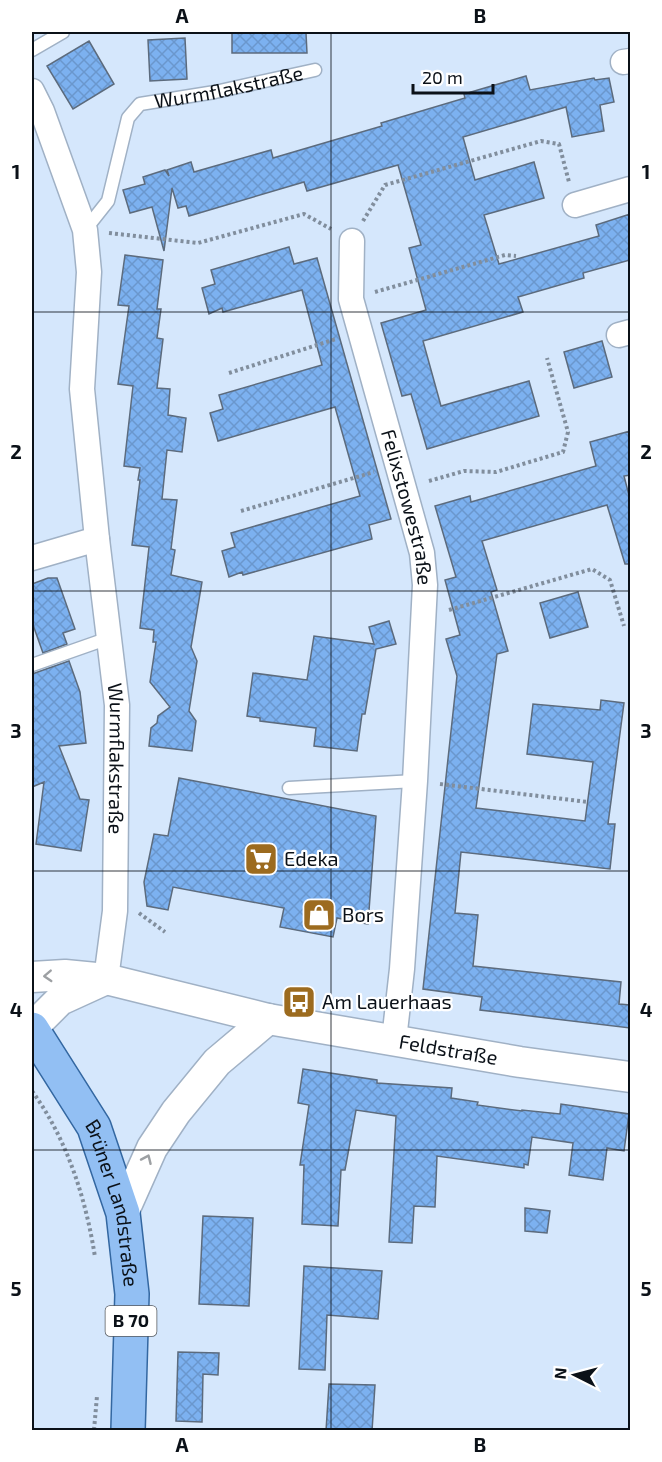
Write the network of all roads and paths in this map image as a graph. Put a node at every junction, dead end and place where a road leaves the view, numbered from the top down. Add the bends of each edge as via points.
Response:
1 (63, 32) edge
2 (32, 50) edge
3 (315, 70) dead end
4 (32, 91) edge
5 (630, 189) edge
6 (575, 205) joint
7 (85, 231) junction
8 (352, 241) junction
9 (516, 256) dead end
10 (351, 299) junction
11 (360, 332) junction
12 (547, 358) dead end
13 (229, 373) dead end
14 (398, 465) junction
15 (405, 488) junction
16 (241, 511) dead end
17 (97, 539) junction
18 (32, 558) edge
19 (425, 617) junction
20 (624, 626) dead end
21 (109, 638) junction
22 (32, 665) edge
23 (415, 781) junction
24 (289, 788) dead end
25 (588, 802) dead end
26 (32, 977) edge
27 (106, 979) junction
28 (268, 1019) junction
29 (32, 1028) edge
30 (394, 1040) junction
31 (630, 1077) edge
32 (32, 1091) edge
33 (123, 1213) junction
34 (96, 1260) dead end
35 (98, 1387) dead end
36 (94, 1431) edge
37 (128, 1431) edge

1 - 2 lane
3 - 7 lane, Wurmflakstraße via 140,105 128,118 108,201
4 - 7 street, Wurmflakstraße
5 - 6 street
6 - 8 path via 559,144 541,141 386,185
7 - 8 path via 198,243 304,214
7 - 17 street, Wurmflakstraße via 89,272 82,389
8 - 10 street, Felixstowestraße
9 - 10 path via 505,255
10 - 11 street, Felixstowestraße
11 - 13 path
11 - 14 street, Felixstowestraße
12 - 15 path via 568,432 563,452 496,472 464,471
14 - 15 street, Felixstowestraße
14 - 16 path
15 - 19 street, Felixstowestraße via 422,553
17 - 18 street
17 - 21 street, Wurmflakstraße
19 - 20 path via 592,569 610,580
19 - 23 street, Felixstowestraße
21 - 22 lane
21 - 27 street, Wurmflakstraße via 117,705 117,798 116,911
23 - 24 lane
23 - 25 path
23 - 30 street, Felixstowestraße
27 -> 26 street, Feldstraße
27 - 28 street, Feldstraße
27 - 29 street via 60,1000
28 - 30 street, Feldstraße
33 -> 28 street via 152,1148 176,1112 217,1062
29 - 33 main road, Brüner Landstraße / B 70 via 94,1127
30 - 31 street, Feldstraße
32 - 34 path via 70,1159 91,1227
33 - 37 main road, Brüner Landstraße / B 70 via 132,1294
35 - 36 path

